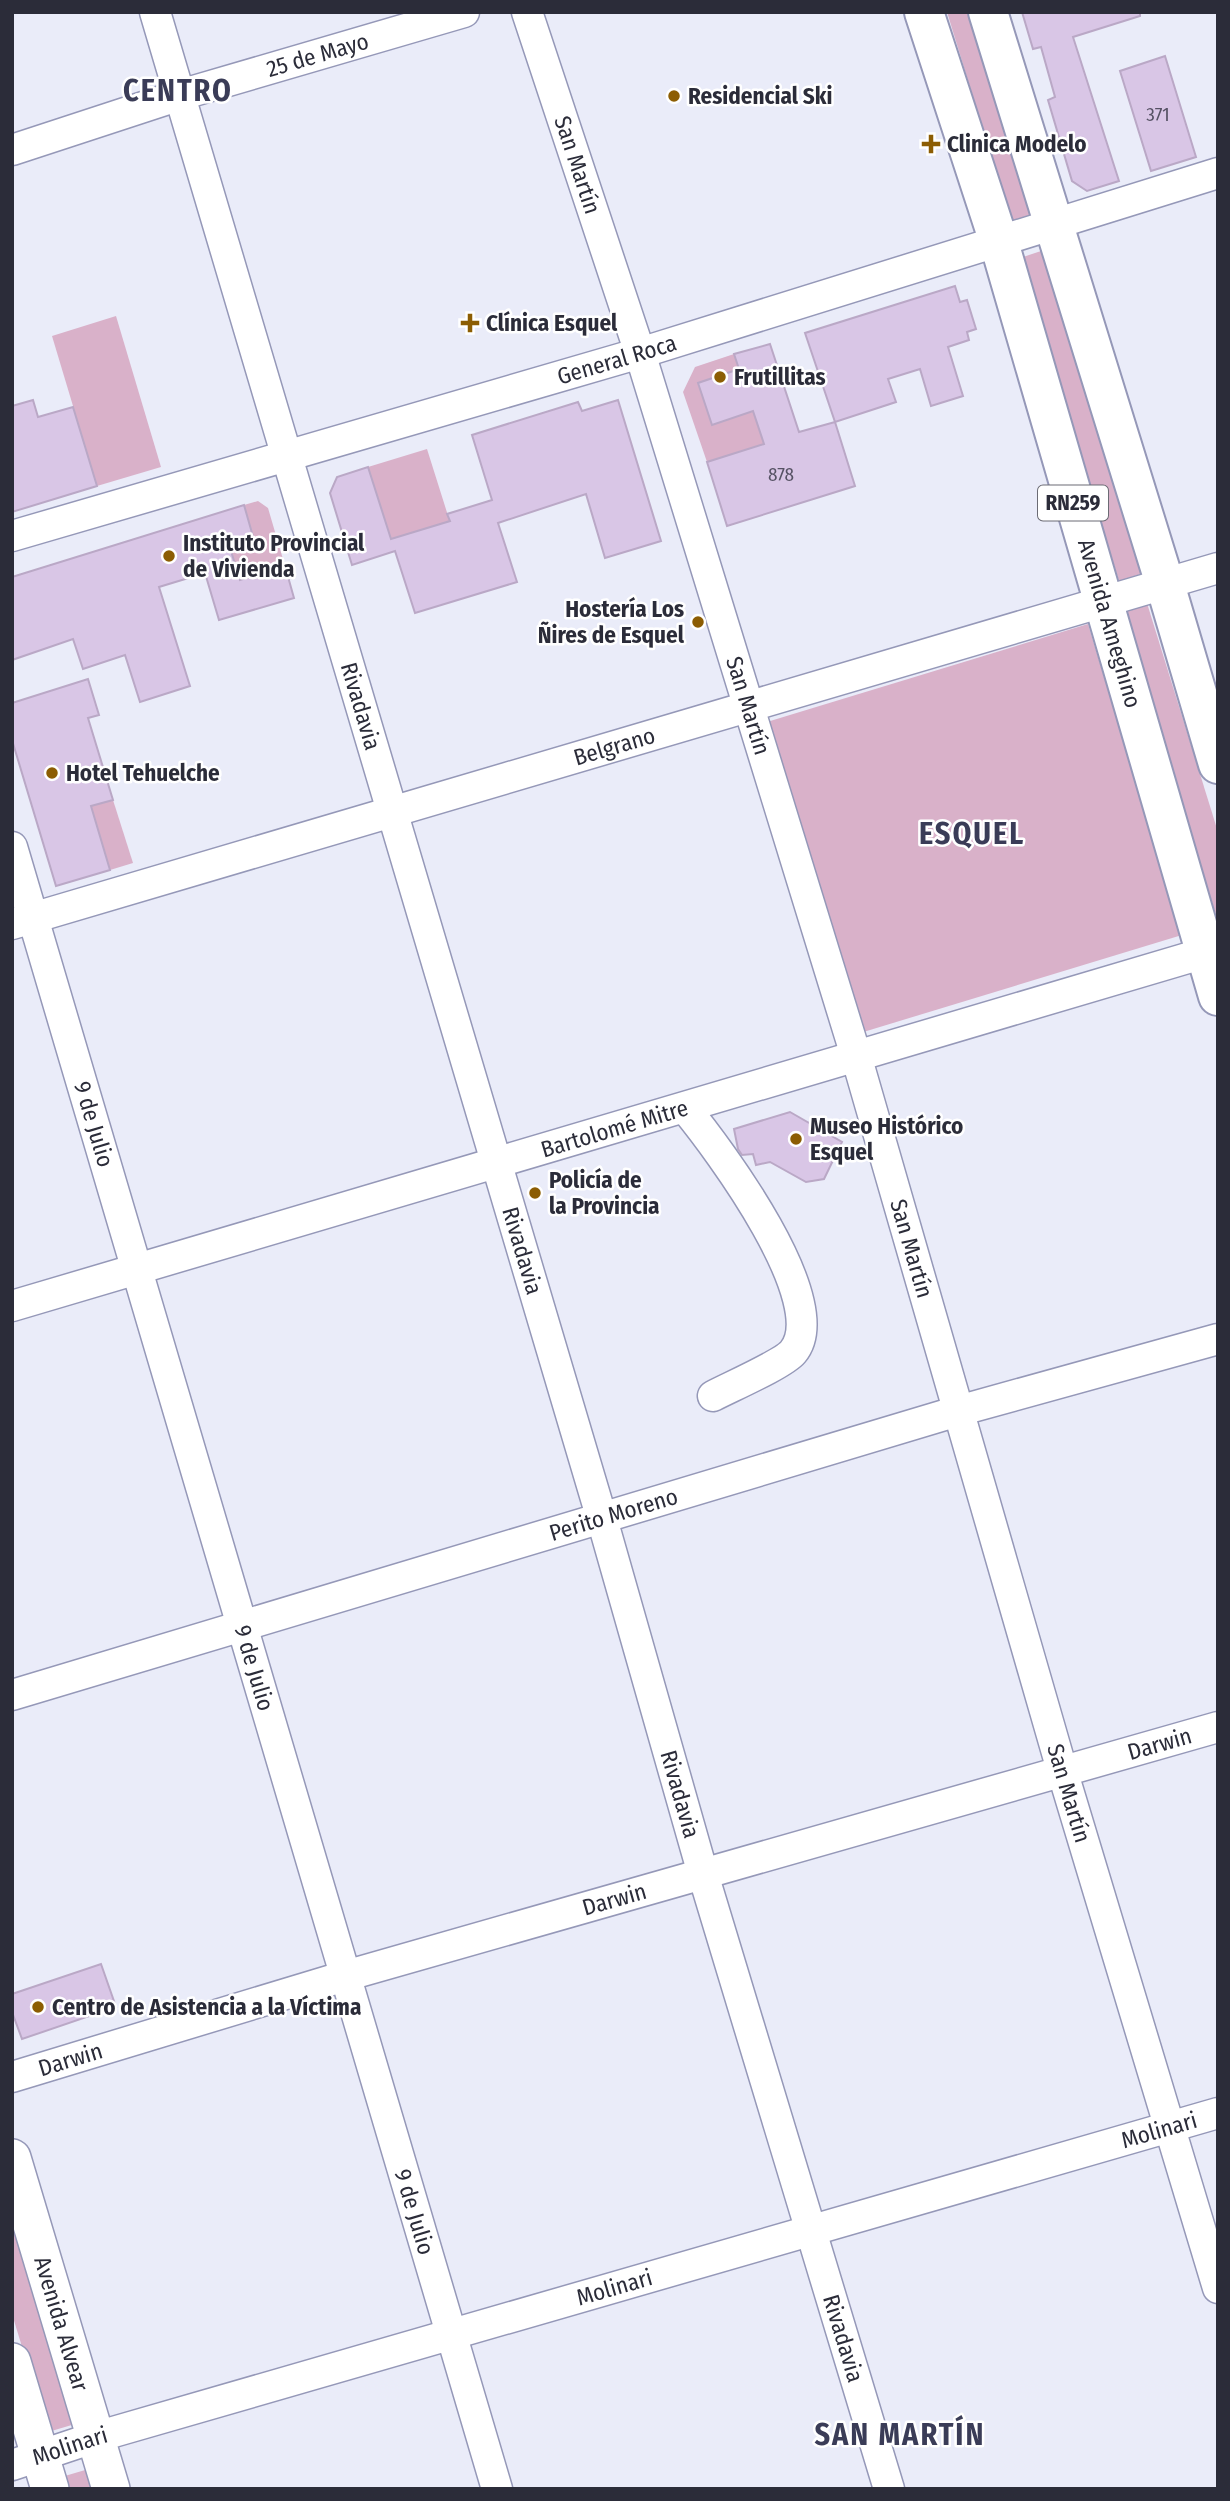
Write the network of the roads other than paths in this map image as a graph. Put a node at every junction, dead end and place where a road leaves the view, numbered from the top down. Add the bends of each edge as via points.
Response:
1 (155, 12) edge
2 (464, 12) edge
3 (527, 12) edge
4 (924, 12) edge
5 (988, 12) edge
6 (180, 95) junction
7 (12, 150) edge
8 (1218, 173) edge
9 (1052, 223) junction
10 (998, 239) junction
11 (640, 352) junction
12 (288, 456) junction
13 (12, 536) edge
14 (1218, 568) edge
15 (1166, 584) junction
16 (1101, 603) junction
17 (747, 705) junction
18 (1218, 764) edge
19 (391, 811) junction
20 (12, 847) edge
21 (23, 921) edge
22 (1211, 951) edge
23 (1218, 996) edge
24 (857, 1059) junction
25 (685, 1108) junction
26 (494, 1161) junction
27 (139, 1269) junction
28 (12, 1306) edge
29 (1218, 1339) edge
30 (713, 1396) dead end
31 (958, 1410) junction
32 (602, 1520) junction
33 (241, 1625) junction
34 (12, 1695) edge
35 (1218, 1727) edge
36 (1062, 1770) junction
37 (703, 1874) junction
38 (345, 1976) junction
39 (12, 2077) edge
40 (1218, 2113) edge
41 (1170, 2127) junction
42 (12, 2158) edge
43 (813, 2232) junction
44 (1218, 2288) edge
45 (451, 2334) junction
46 (12, 2362) edge
47 (96, 2437) junction
48 (34, 2470) edge
49 (111, 2489) edge
50 (496, 2489) edge
51 (889, 2489) edge

1 - 6 street, Rivadavia
2 - 6 street, 25 de Mayo
3 - 11 street, San Martín
4 - 10 highway, Avenida Ameghino / RN259
5 - 9 highway, RN259
6 - 7 street, 25 de Mayo
6 - 12 street, Rivadavia
8 - 9 street, General Roca
9 - 10 street, General Roca
9 - 15 highway, RN259
10 - 11 street, General Roca
10 - 16 highway, Avenida Ameghino / RN259
11 - 12 street, General Roca
11 - 17 street, San Martín
12 - 13 street, General Roca
12 - 19 street, Rivadavia
14 - 15 street, Belgrano
15 - 16 street, Belgrano
15 - 18 highway, RN259
16 - 17 street, Belgrano
16 - 22 highway, Avenida Ameghino / RN259
17 - 19 street, Belgrano
17 - 24 street, San Martín
19 - 21 street, Belgrano
19 - 26 street, Rivadavia
20 - 21 street, 9 de Julio
21 - 27 street, 9 de Julio
22 - 23 highway, Avenida Ameghino / RN259
22 - 24 street, Bartolomé Mitre
24 - 25 street, Bartolomé Mitre
24 - 31 street, San Martín
25 - 26 street, Bartolomé Mitre
25 - 30 street via 709,1137 782,1253 803,1320 801,1338 792,1353
26 - 27 street, Bartolomé Mitre
26 - 32 street, Rivadavia
27 - 28 street, Bartolomé Mitre
27 - 33 street, 9 de Julio
29 - 31 street, Perito Moreno
31 - 32 street, Perito Moreno
31 - 36 street, San Martín
32 - 33 street, Perito Moreno
32 - 37 street, Rivadavia
33 - 34 street, Perito Moreno
33 - 38 street, 9 de Julio
35 - 36 street, Darwin
36 - 37 street, Darwin
36 - 41 street, San Martín
37 - 38 street, Darwin
37 - 43 street, Rivadavia
38 - 39 street, Darwin
38 - 45 street, 9 de Julio
40 - 41 street, Molinari
41 - 43 street, Molinari
41 - 44 street, San Martín
42 - 47 main road, Avenida Alvear
43 - 45 street, Molinari
43 - 51 street, Rivadavia
45 - 47 street, Molinari
45 - 50 street, 9 de Julio
46 - 48 main road
47 - 48 street, Molinari
47 - 49 main road, Avenida Alvear

